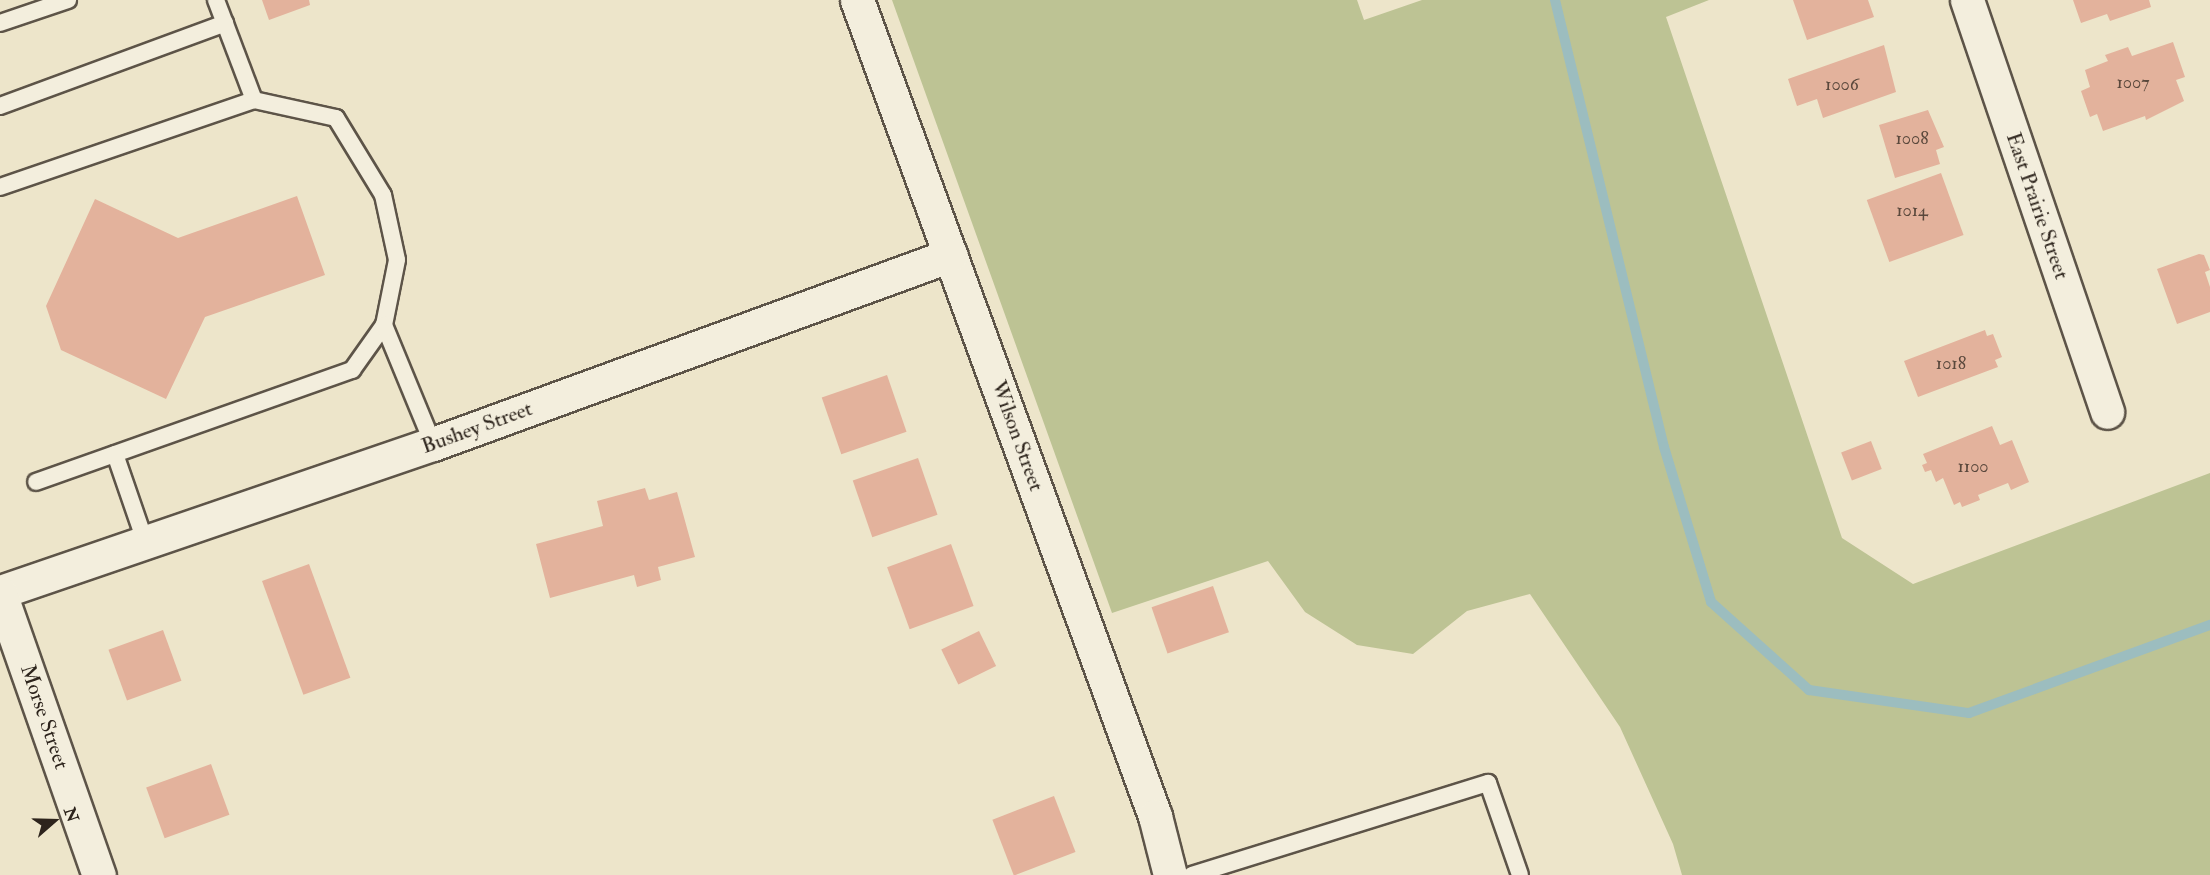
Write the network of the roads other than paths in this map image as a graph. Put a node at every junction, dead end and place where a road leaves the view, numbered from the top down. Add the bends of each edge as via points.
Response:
1 (68, 0) edge
2 (216, 0) edge
3 (857, 0) edge
4 (1967, 0) edge
5 (0, 23) edge
6 (225, 23) junction
7 (254, 100) junction
8 (0, 106) edge
9 (0, 187) edge
10 (951, 255) junction
11 (384, 324) junction
12 (2107, 412) dead end
13 (433, 444) junction
14 (115, 454) junction
15 (36, 482) dead end
16 (145, 541) junction
17 (0, 592) edge
18 (99, 875) edge
19 (1170, 875) edge
20 (1192, 875) edge
21 (1520, 875) edge

1 - 5 lane
2 - 6 lane
3 - 10 street, Wilson Street
4 - 12 street, East Prairie Street
6 - 7 lane
6 - 8 lane
7 - 9 lane
7 - 11 lane via 336,118 383,195 397,260
10 - 13 street, Bushey Street
10 - 19 street, Wilson Street via 1155,816
11 - 13 lane
11 - 14 lane via 352,370
13 - 16 street, Bushey Street
14 - 15 lane
14 - 16 lane
16 - 17 street, Bushey Street
17 - 18 street, Morse Street
20 - 21 lane via 1488,783

